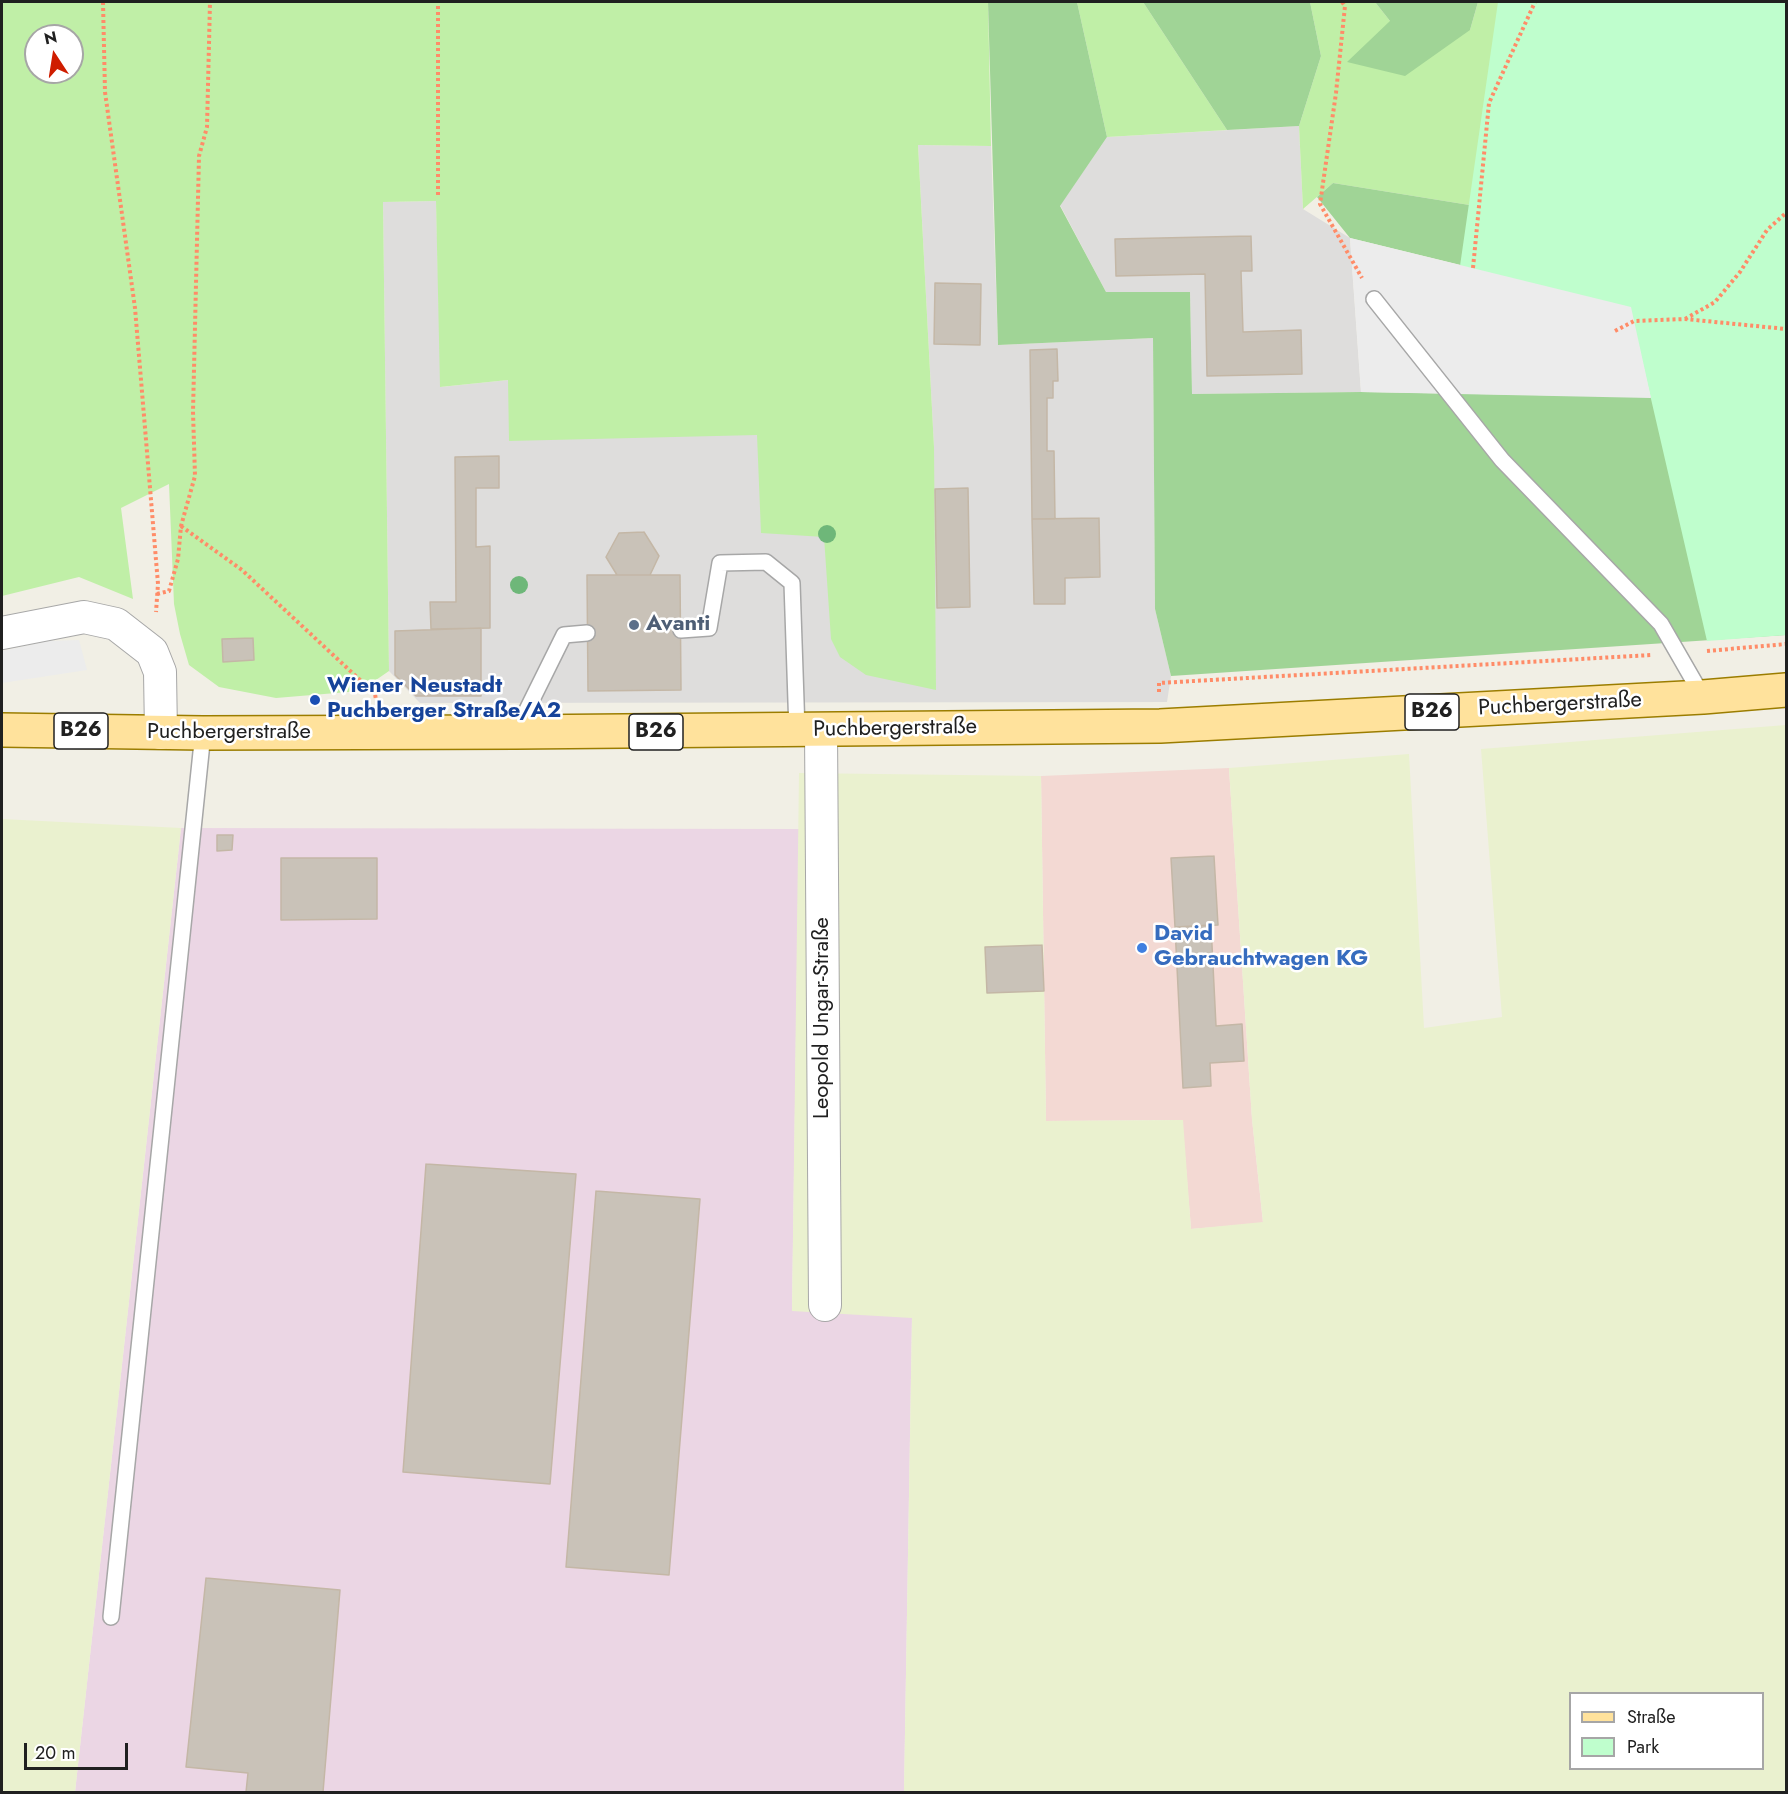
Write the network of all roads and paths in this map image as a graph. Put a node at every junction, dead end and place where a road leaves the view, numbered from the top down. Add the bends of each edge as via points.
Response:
1 (103, 2) edge
2 (210, 2) edge
3 (438, 2) edge
4 (1342, 2) edge
5 (1535, 2) edge
6 (438, 195) dead end
7 (1786, 213) edge
8 (1473, 268) dead end
9 (1374, 299) joint
10 (1685, 319) junction
11 (1786, 329) edge
12 (1615, 331) dead end
13 (181, 526) junction
14 (157, 594) junction
15 (681, 630) dead end
16 (2, 633) edge
17 (587, 633) dead end
18 (1786, 645) edge
19 (152, 651) junction
20 (1678, 654) junction
21 (1786, 690) edge
22 (1703, 697) junction
23 (1160, 726) junction
24 (2, 730) edge
25 (809, 730) junction
26 (516, 732) junction
27 (161, 733) junction
28 (203, 733) junction
29 (384, 733) junction
30 (825, 1305) dead end
31 (111, 1617) dead end

1 - 14 path via 105,92 135,308
2 - 13 path via 207,127 200,156 195,476
3 - 6 path
4 - 9 path via 1345,6 1336,93 1320,204
5 - 8 path via 1489,103
7 - 10 path via 1767,230 1715,302
9 - 20 lane via 1502,460 1661,624
10 - 11 path
10 - 12 path via 1634,321
13 - 14 path via 178,559 169,591
13 - 29 path via 242,570 375,694
14 - 19 path
15 - 25 lane via 709,628 720,563 766,562 792,583
16 - 19 street via 84,617 116,624
17 - 26 lane via 564,635
18 - 20 path
19 - 27 street via 160,672
20 - 22 lane
20 - 23 path via 1159,682
21 - 22 main road, Puchbergerstraße / B26
22 - 23 main road, Puchbergerstraße / B26
23 - 25 main road, Puchbergerstraße / B26
24 - 27 main road, Puchbergerstraße / B26
25 - 26 main road, Puchbergerstraße / B26
25 - 30 street, Leopold Ungar-Straße
26 - 29 main road, Puchbergerstraße / B26
27 - 28 main road, Puchbergerstraße / B26
28 - 29 main road, Puchbergerstraße / B26
28 - 31 lane

